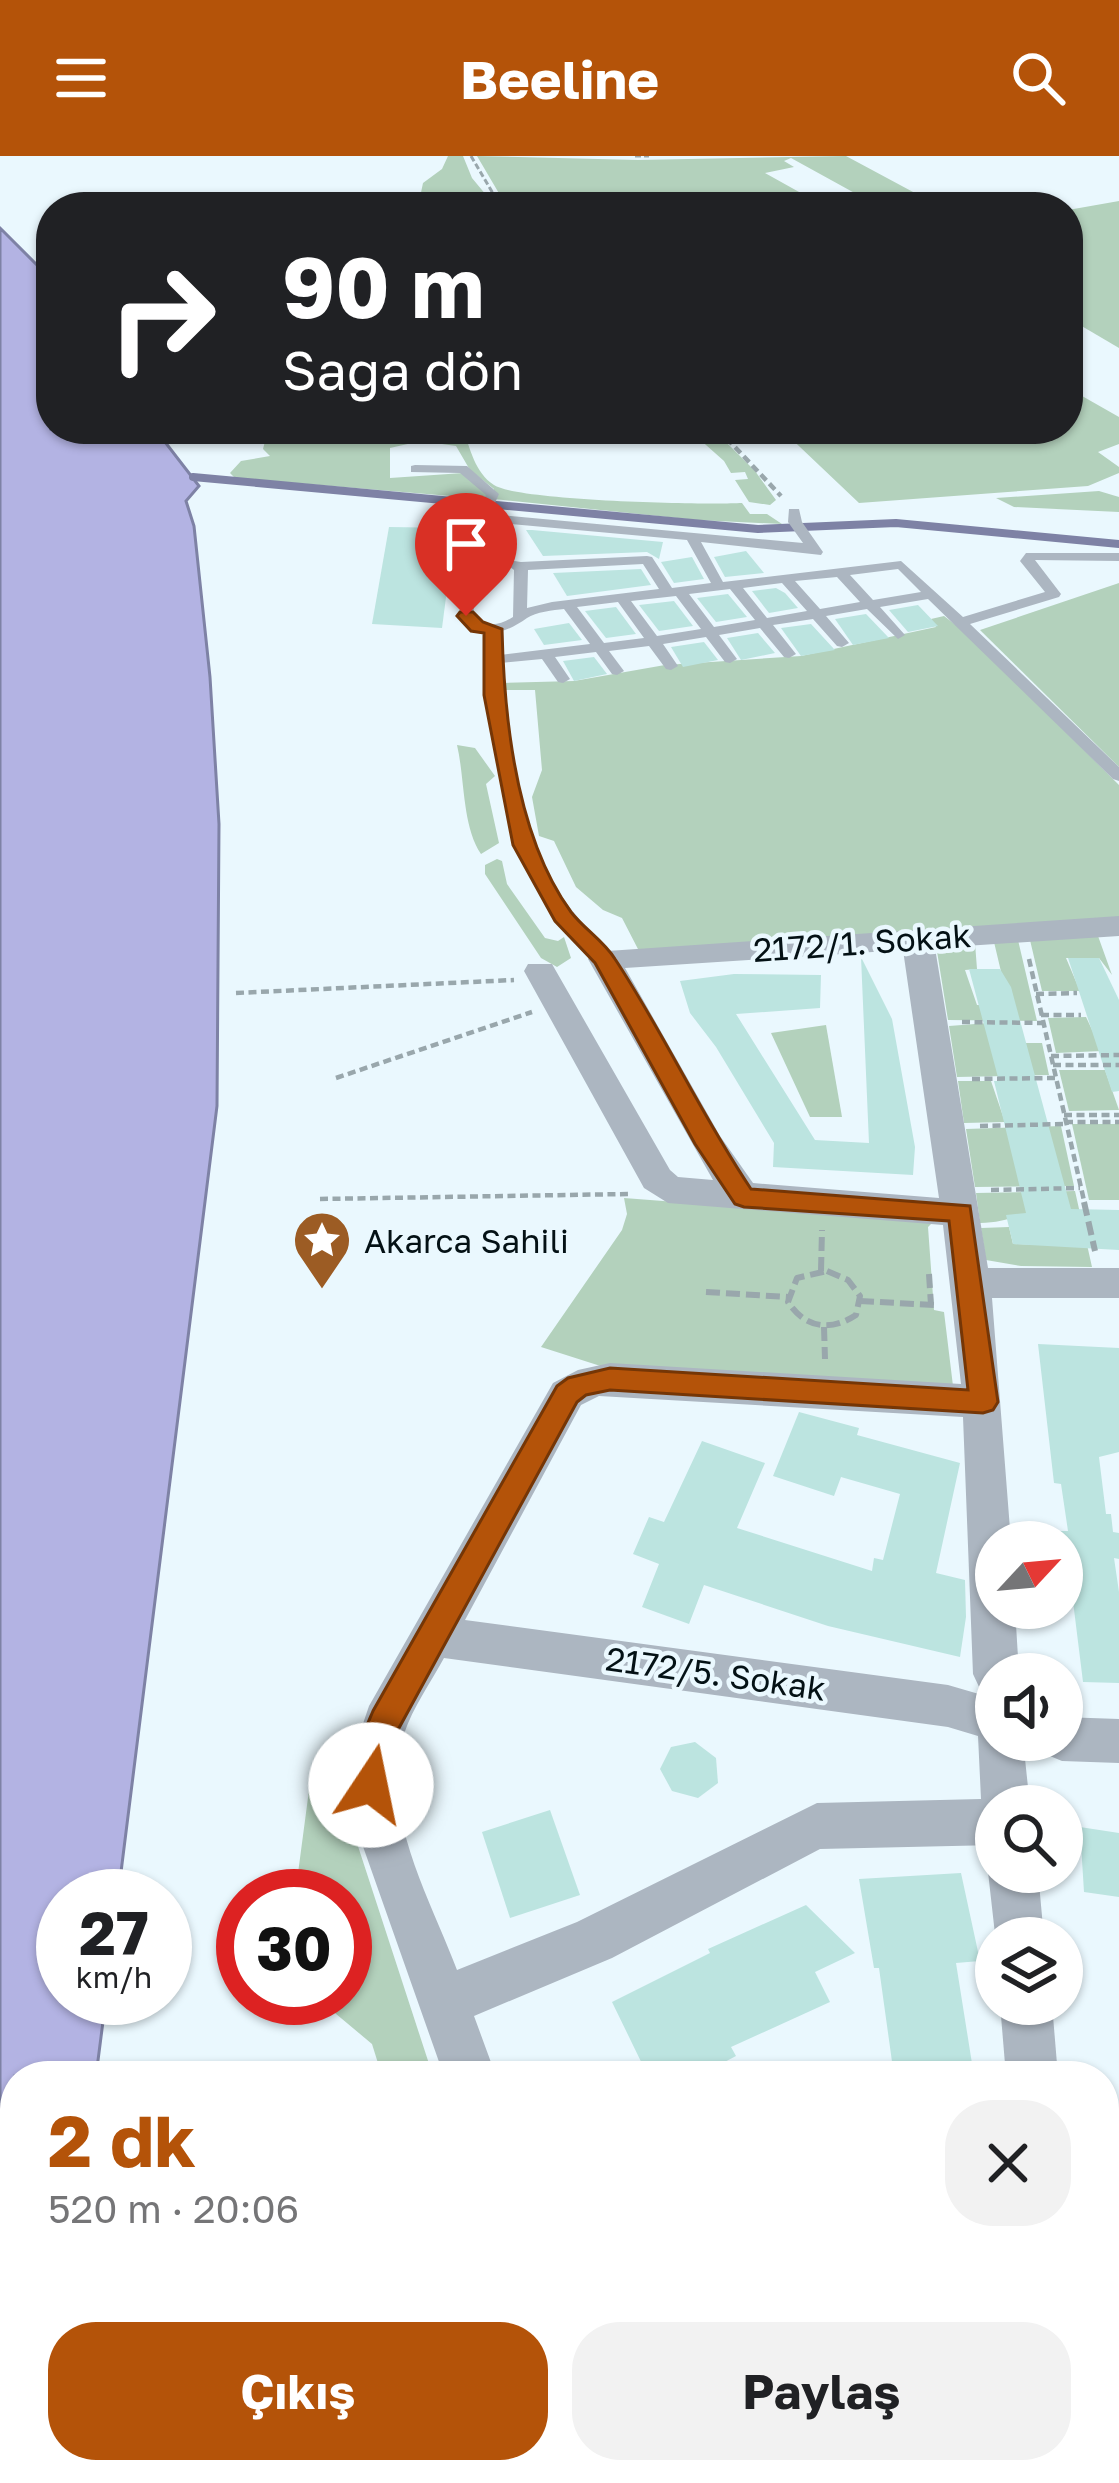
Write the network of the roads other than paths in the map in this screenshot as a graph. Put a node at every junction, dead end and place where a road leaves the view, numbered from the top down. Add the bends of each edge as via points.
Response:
1 (415, 469) dead end
2 (483, 517) junction
3 (798, 523) road end
4 (568, 525) junction
5 (616, 530) junction
6 (692, 537) junction
7 (816, 551) junction
8 (1119, 556) edge
9 (475, 560) junction
10 (598, 562) junction
11 (559, 564) junction
12 (518, 566) junction
13 (831, 572) junction
14 (785, 578) junction
15 (726, 585) junction
16 (674, 591) junction
17 (932, 594) junction
18 (618, 598) junction
19 (568, 604) junction
20 (870, 605) junction
21 (521, 614) junction
22 (816, 614) junction
23 (962, 622) junction
24 (764, 623) junction
25 (493, 629) junction
26 (710, 632) junction
27 (898, 635) dead end
28 (653, 641) junction
29 (842, 643) dead end
30 (600, 647) junction
31 (546, 654) junction
32 (789, 654) dead end
33 (730, 659) dead end
34 (494, 660) junction
35 (671, 666) dead end
36 (617, 671) dead end
37 (563, 679) dead end
38 (1119, 776) edge
39 (1119, 926) edge
40 (917, 937) junction
41 (604, 959) junction
42 (547, 985) road end
43 (744, 1198) junction
44 (959, 1201) junction
45 (1111, 1283) edge
46 (972, 1296) junction
47 (983, 1402) junction
48 (435, 1637) junction
49 (995, 1653) edge
50 (975, 1714) edge
51 (1083, 1739) edge
52 (1119, 1741) edge
53 (975, 1822) edge
54 (443, 2000) junction
55 (1027, 2025) edge
56 (465, 2061) edge
57 (1031, 2061) edge

1 - 2 lane via 463,469 492,493
2 - 4 lane
2 - 9 lane
3 - 7 lane
4 - 5 lane
4 - 11 lane
5 - 6 lane
5 - 10 lane
6 - 7 lane
6 - 15 lane
7 - 13 lane via 836,564
7 - 13 lane via 796,564
8 - 23 lane via 1031,556 1054,594
9 - 12 lane
9 - 25 lane via 466,616
10 - 11 lane
10 - 16 lane via 650,561
10 - 18 lane
11 - 12 lane
12 - 21 lane
13 - 14 lane
13 - 17 lane via 901,565
13 - 20 lane
14 - 15 lane
14 - 22 lane
15 - 16 lane
15 - 24 lane
16 - 18 lane
16 - 26 lane
17 - 20 lane
17 - 23 lane
18 - 19 lane
18 - 28 lane
19 - 21 lane
19 - 30 lane
20 - 22 lane
20 - 27 lane
21 - 25 lane
22 - 24 lane
22 - 29 lane
23 - 38 lane
24 - 26 lane
24 - 32 lane
25 - 34 lane
26 - 28 lane
26 - 33 lane
28 - 30 lane
28 - 35 lane
30 - 31 lane
30 - 36 lane
31 - 34 lane
31 - 37 lane
34 - 41 lane via 524,845 562,916
39 - 40 street, 2172/1. Sokak
40 - 41 street, 2172/1. Sokak
40 - 44 street
41 - 43 street
42 - 43 street via 657,1179 668,1190
43 - 44 street
44 - 46 street
45 - 46 street
46 - 47 street
47 - 48 street via 610,1379 578,1386
47 - 49 street
48 - 50 street, 2172/5. Sokak
48 - 54 street via 385,1721 371,1785
51 - 52 street
53 - 54 street via 804,1828 765,1856 510,1980
54 - 56 street
55 - 57 street

